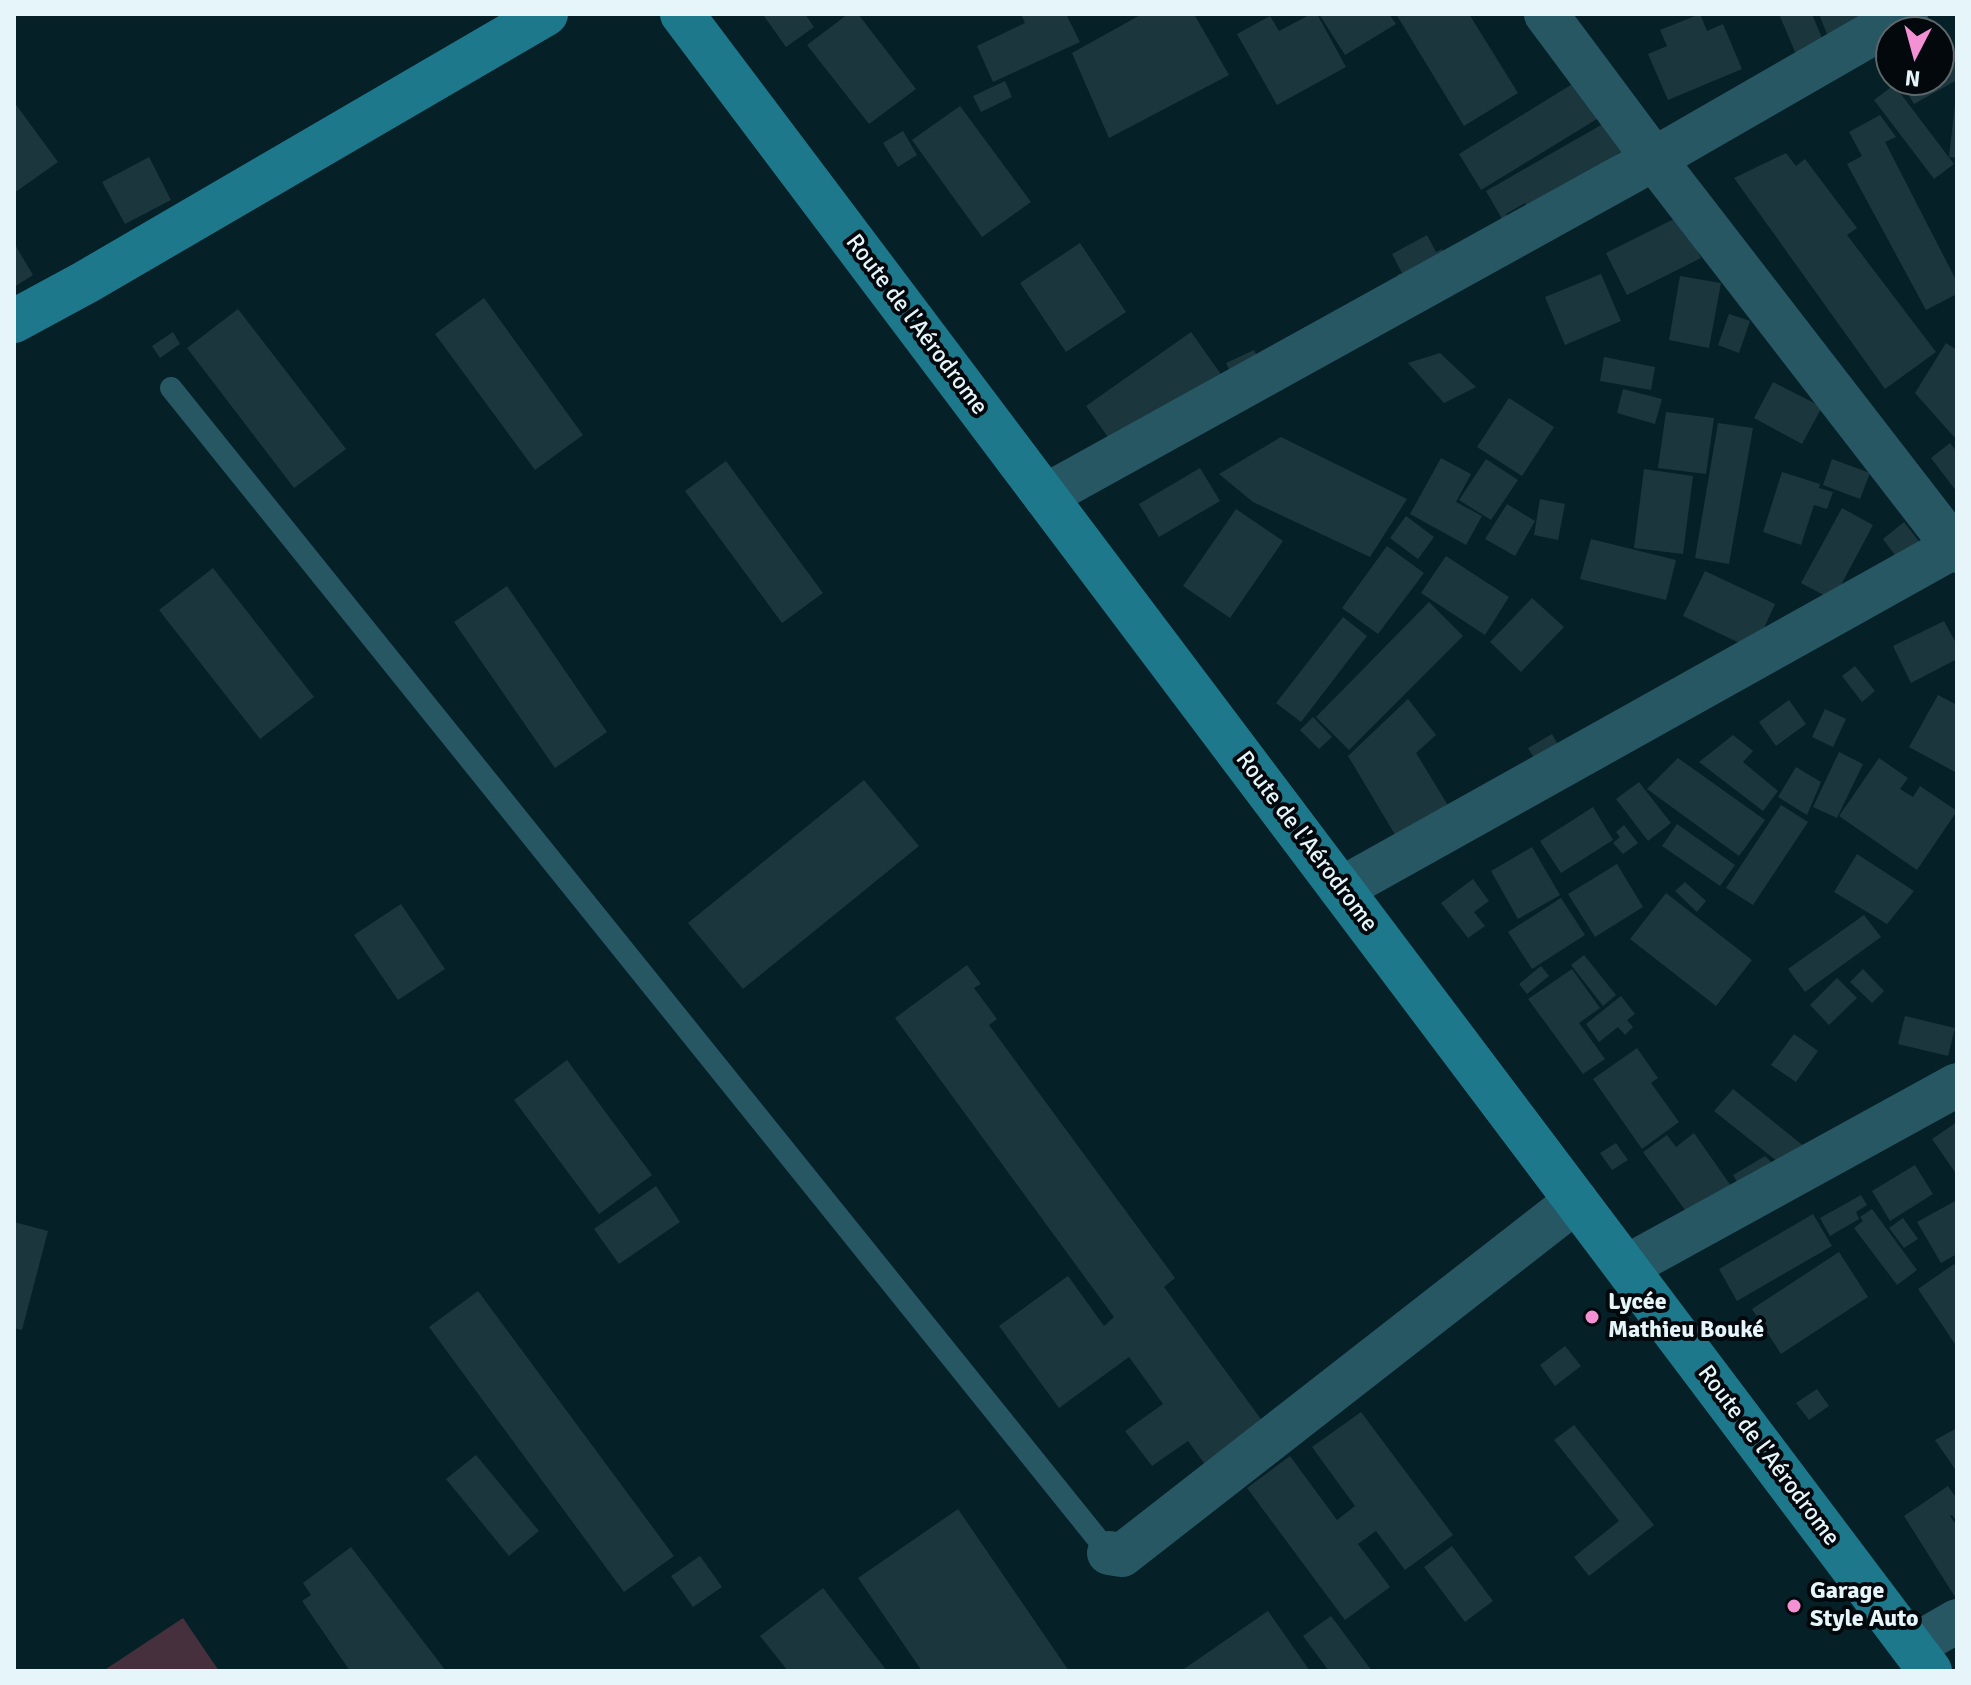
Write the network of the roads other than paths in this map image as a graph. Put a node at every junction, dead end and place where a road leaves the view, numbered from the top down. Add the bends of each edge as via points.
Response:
1 (546, 14) edge
2 (682, 14) edge
3 (1546, 14) edge
4 (1906, 14) edge
5 (1654, 159) junction
6 (14, 321) edge
7 (171, 388) dead end
8 (1045, 496) junction
9 (1956, 548) edge
10 (1341, 889) junction
11 (1957, 1085) edge
12 (1576, 1201) junction
13 (1626, 1267) junction
14 (1109, 1553) joint
15 (1957, 1621) edge
16 (1921, 1659) edge

1 - 6 street
2 - 8 street, Route de l'Aérodrome
3 - 5 street
4 - 5 street
5 - 8 street
5 - 9 street
7 - 14 lane
8 - 10 street, Route de l'Aérodrome
9 - 10 street
10 - 12 street, Route de l'Aérodrome
11 - 13 street
12 - 13 street, Route de l'Aérodrome
12 - 14 street via 1122,1555
13 - 16 street, Route de l'Aérodrome
15 - 16 street

